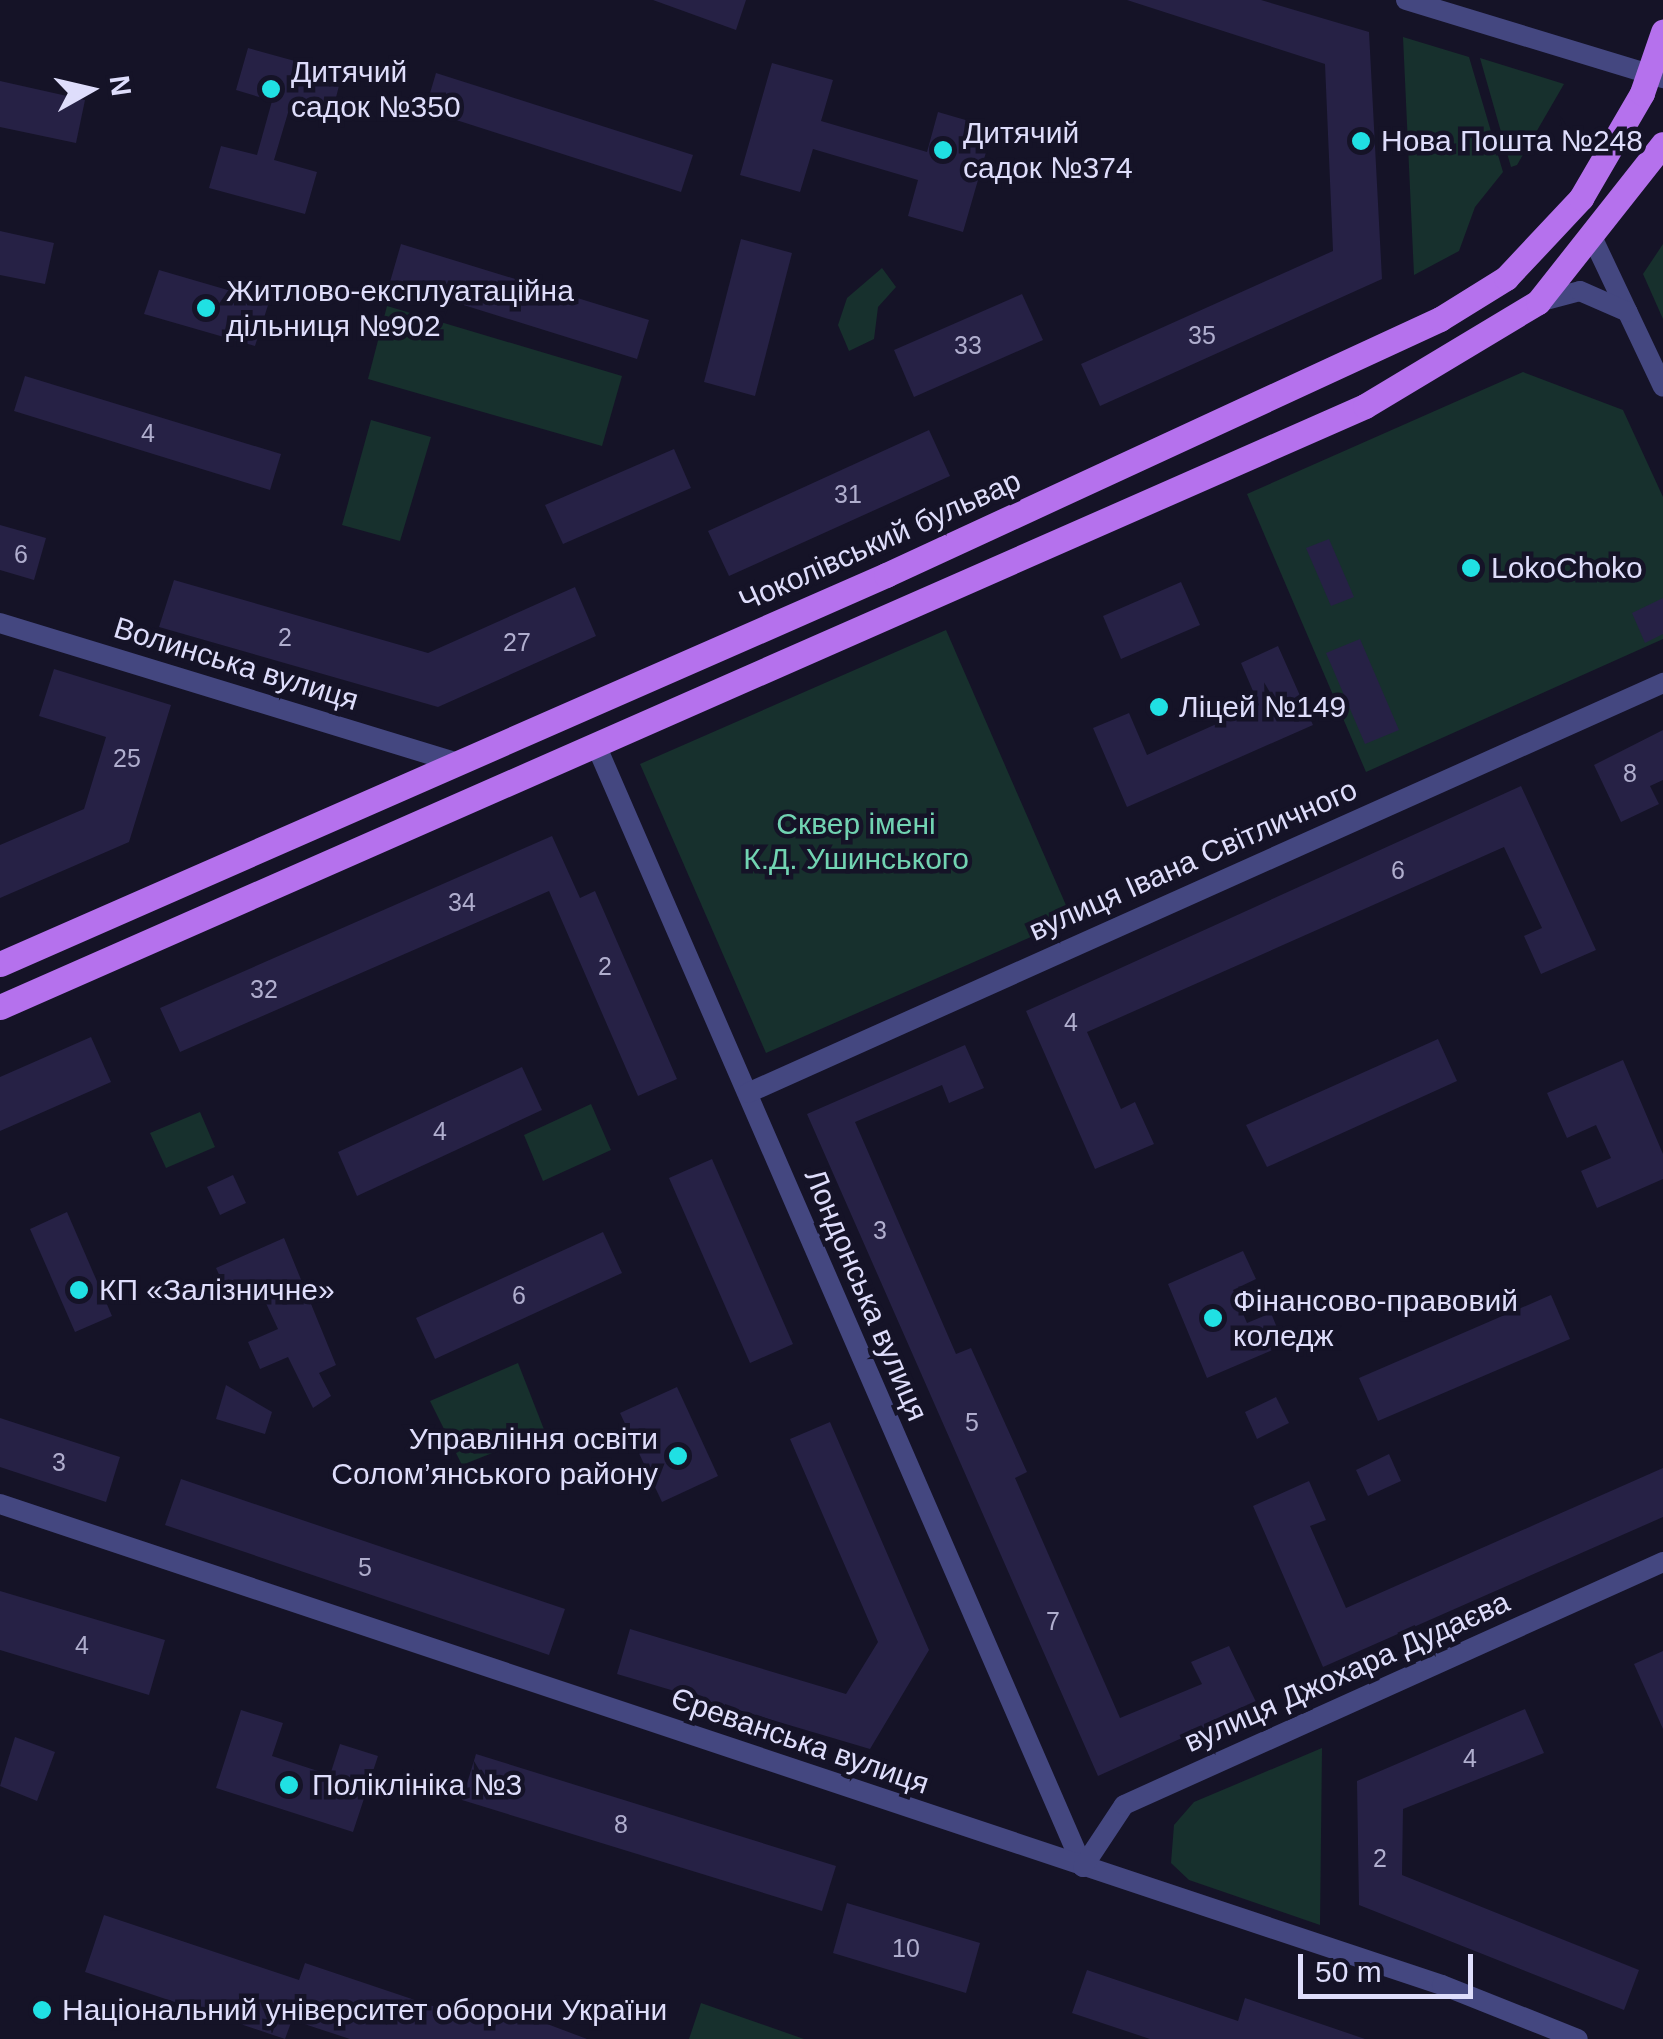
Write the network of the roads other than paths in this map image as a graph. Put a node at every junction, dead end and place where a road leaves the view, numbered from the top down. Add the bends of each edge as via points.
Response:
1 (1406, 0) edge
2 (1663, 32) edge
3 (1657, 76) edge
4 (1663, 144) edge
5 (1594, 242) junction
6 (1538, 302) junction
7 (1628, 312) junction
8 (1663, 386) edge
9 (0, 623) edge
10 (1663, 683) edge
11 (596, 745) junction
12 (454, 762) junction
13 (0, 964) edge
14 (0, 1007) edge
15 (748, 1093) junction
16 (0, 1504) edge
17 (1663, 1562) edge
18 (1083, 1867) junction
19 (1578, 2039) edge

1 - 3 street
2 - 3 main road, Чоколівський бульвар
3 - 12 main road, Чоколівський бульвар via 1545,242 1440,319
4 - 5 main road
5 - 6 main road
5 - 7 street
6 - 7 street via 1580,291
6 - 11 main road via 1365,406
7 - 8 street
9 - 12 street, Волинська вулиця
10 - 15 street, вулиця Івана Світличного
11 - 14 main road
11 - 15 street, Лондонська вулиця
12 - 13 main road, Чоколівський бульвар
15 - 18 street, Лондонська вулиця
16 - 18 street, Єреванська вулиця
17 - 18 street, вулиця Джохара Дудаєва via 1124,1805
18 - 19 street, Єреванська вулиця

